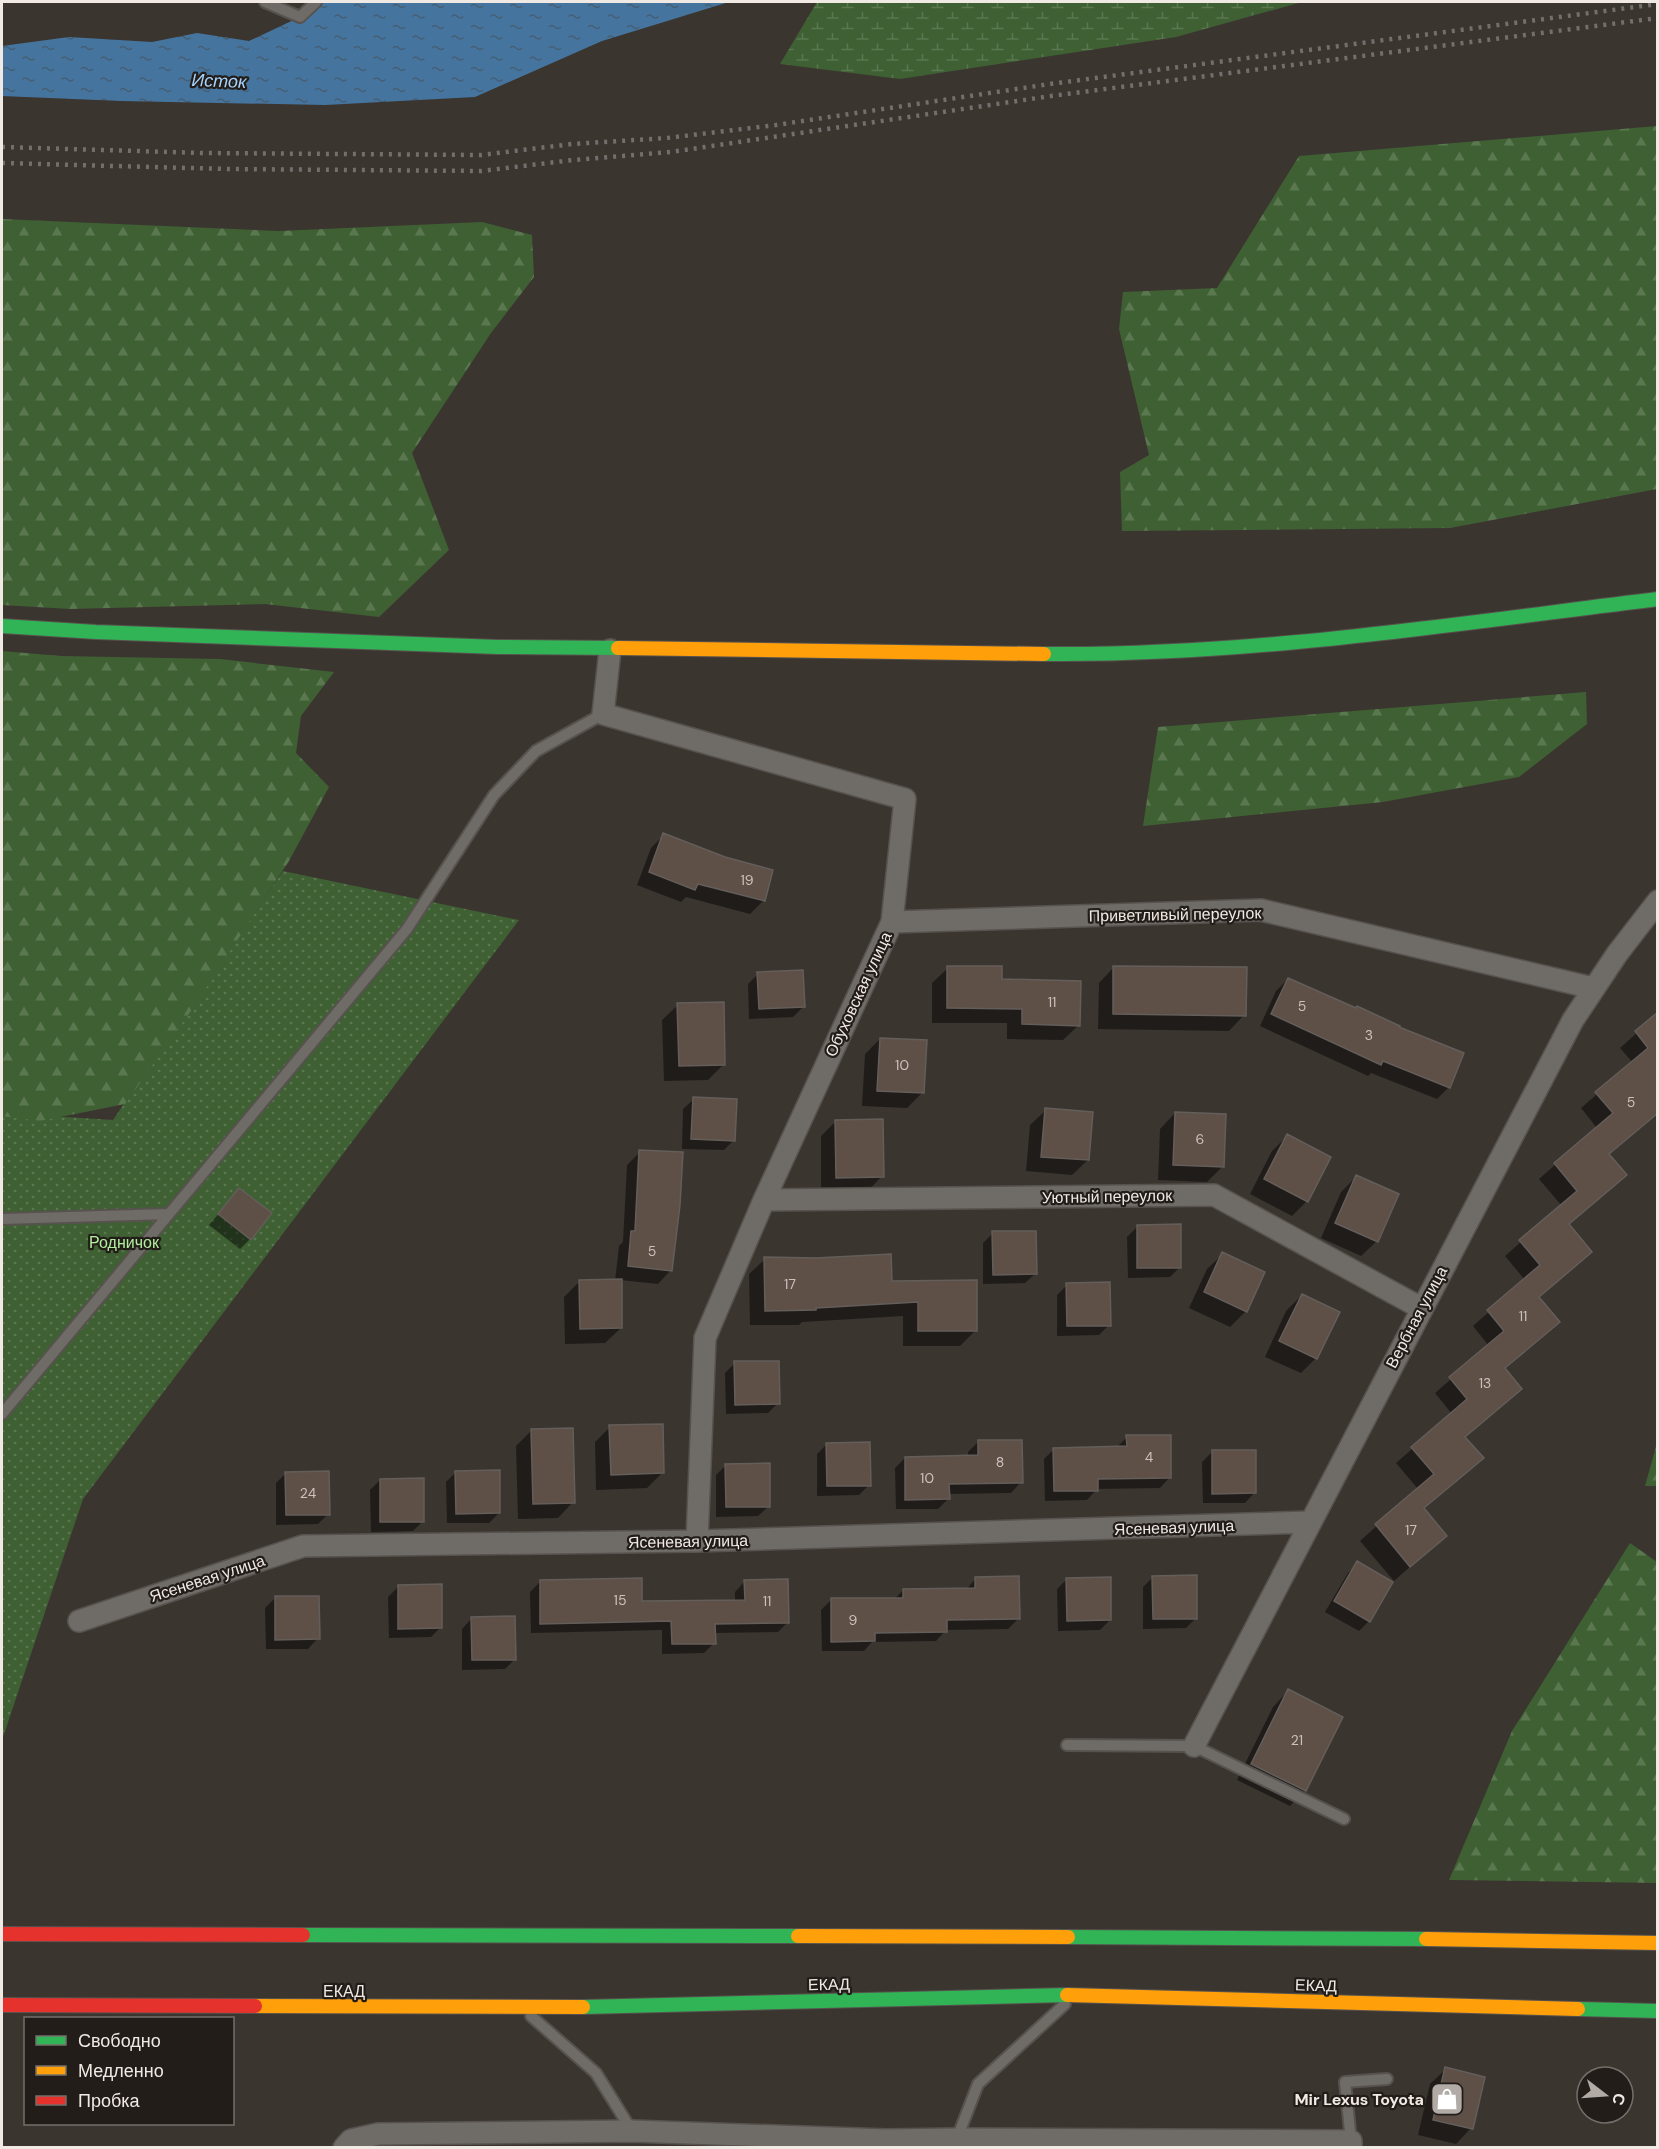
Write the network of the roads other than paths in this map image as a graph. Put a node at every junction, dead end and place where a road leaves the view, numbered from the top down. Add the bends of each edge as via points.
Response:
1 (265, 2) edge
2 (316, 2) edge
3 (1658, 599) edge
4 (2, 626) edge
5 (610, 650) junction
6 (603, 714) junction
7 (1658, 901) edge
8 (892, 922) junction
9 (1593, 988) junction
10 (764, 1200) junction
11 (169, 1214) junction
12 (2, 1220) edge
13 (1421, 1308) junction
14 (2, 1414) edge
15 (1309, 1522) junction
16 (697, 1541) junction
17 (79, 1621) dead end
18 (1066, 1745) dead end
19 (1194, 1746) junction
20 (1344, 1819) dead end
21 (2, 1934) edge
22 (1658, 1943) edge
23 (1075, 1995) junction
24 (2, 2006) edge
25 (522, 2008) junction
26 (1658, 2011) edge
27 (1387, 2079) dead end
28 (632, 2131) junction
29 (956, 2143) edge
30 (347, 2144) edge
31 (888, 2144) edge
32 (1351, 2144) edge

1 - 2 lane via 300,17
3 - 5 main road via 1201,651 1068,654
4 - 5 main road
5 - 6 street
6 - 8 street, Обуховская улица via 905,799
6 - 11 lane via 536,751 494,795 407,929
7 - 9 street, Вербная улица
8 - 9 street, Приветливый переулок via 1262,910
8 - 10 street, Обуховская улица
9 - 13 street, Вербная улица
10 - 13 street, Уютный переулок via 1214,1195
10 - 16 street, Обуховская улица via 705,1338
11 - 12 lane
11 - 14 lane
13 - 15 street, Вербная улица
15 - 16 street, Ясеневая улица
15 - 19 street, Вербная улица
16 - 17 street, Ясеневая улица via 303,1546
18 - 19 lane
19 - 20 lane
21 - 22 main road via 1374,1938
23 - 25 main road, ЕКАД
23 - 26 main road, ЕКАД
23 - 29 lane via 978,2084
24 - 25 main road, ЕКАД
25 - 28 lane via 596,2073
27 - 32 lane via 1345,2082
28 - 30 street via 378,2134
28 - 31 street
29 - 31 street
29 - 32 street

